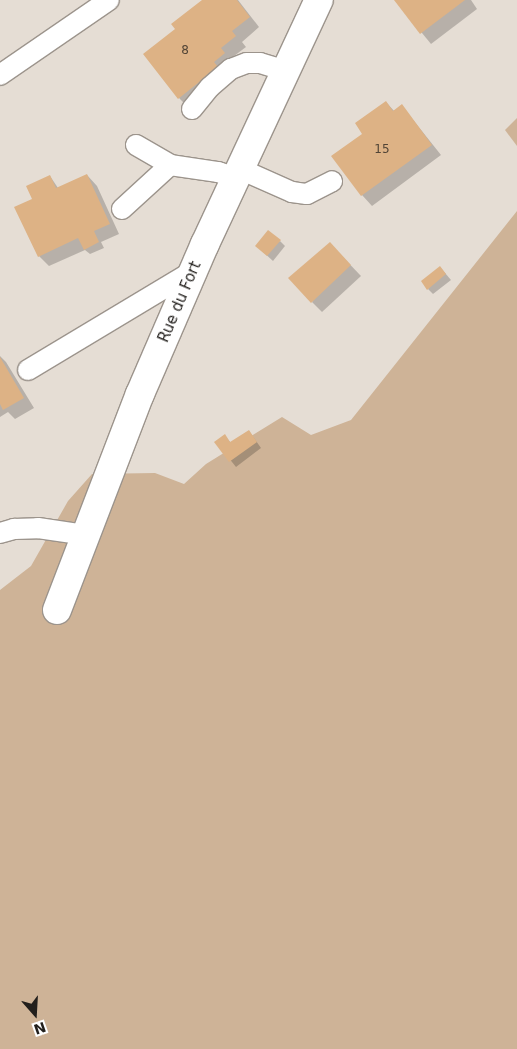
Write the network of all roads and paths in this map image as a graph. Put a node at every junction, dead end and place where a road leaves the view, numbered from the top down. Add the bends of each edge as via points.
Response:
1 (109, 0) edge
2 (319, 0) edge
3 (286, 71) junction
4 (0, 75) edge
5 (192, 109) dead end
6 (136, 145) dead end
7 (170, 165) junction
8 (238, 173) junction
9 (332, 182) dead end
10 (122, 209) dead end
11 (193, 271) junction
12 (28, 370) dead end
13 (0, 533) edge
14 (86, 535) junction
15 (57, 610) dead end

1 - 4 lane
2 - 3 street, Rue du Fort
3 - 5 lane via 254,63 231,69
3 - 8 street, Rue du Fort
6 - 7 lane
7 - 8 lane
7 - 10 lane
8 - 9 lane via 307,194
8 - 11 street, Rue du Fort
11 - 12 lane
11 - 14 street, Rue du Fort via 140,394
13 - 14 lane via 38,528
14 - 15 street, Rue du Fort

